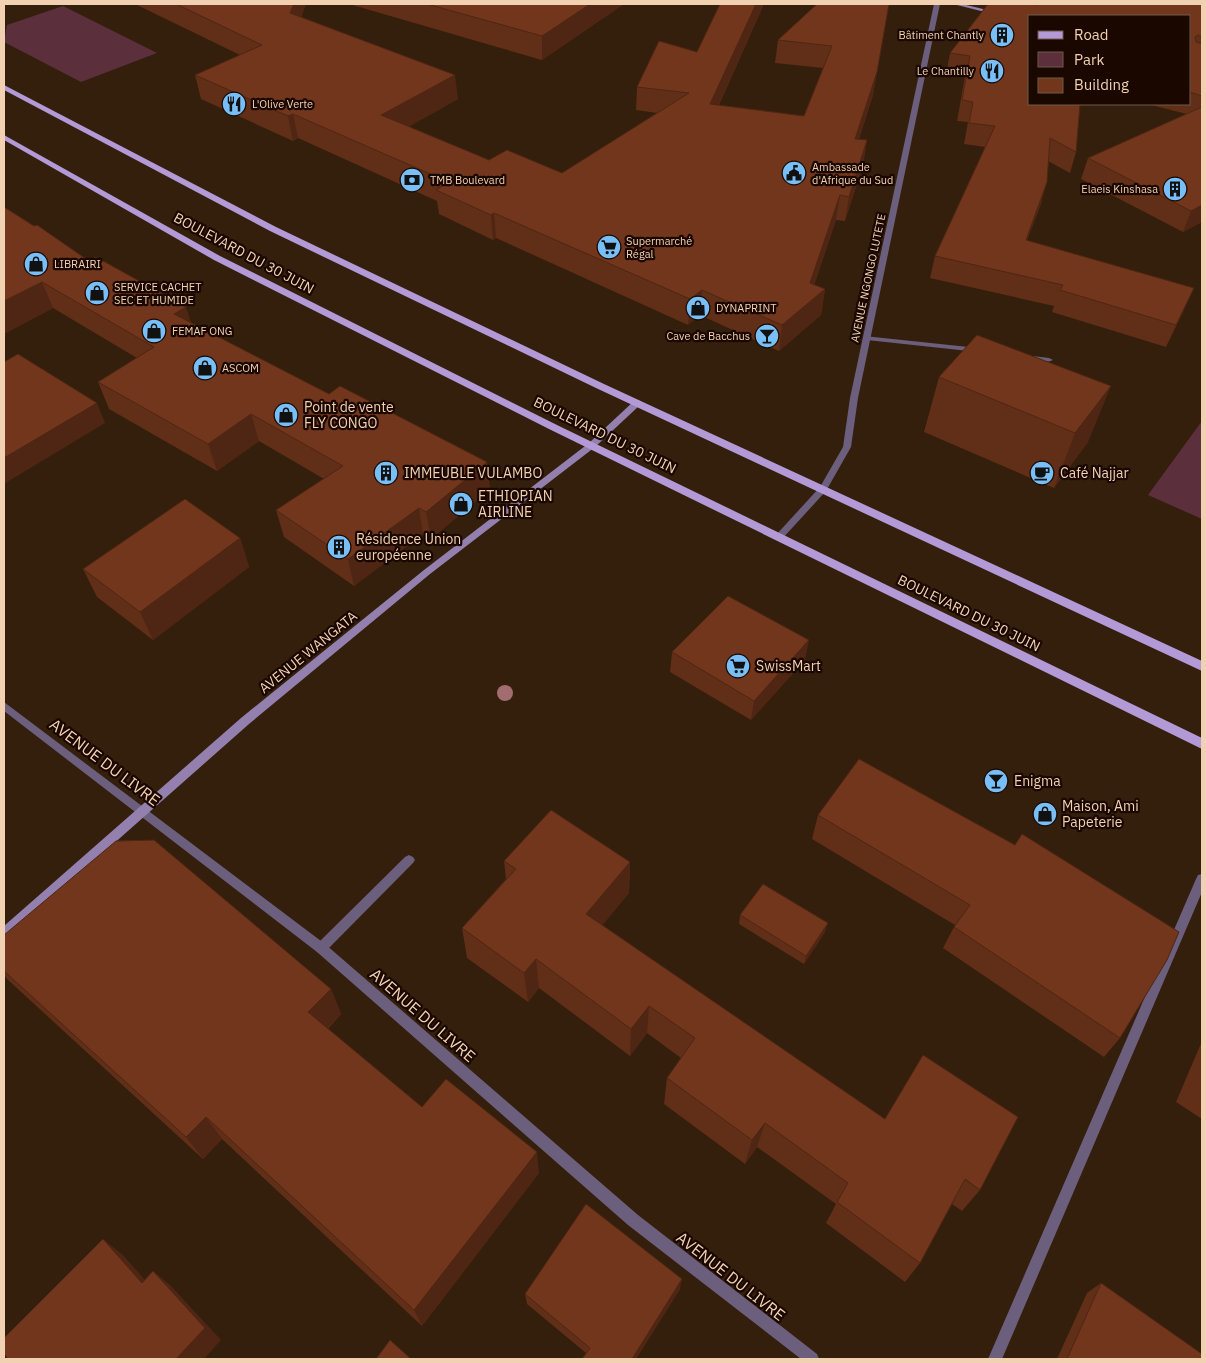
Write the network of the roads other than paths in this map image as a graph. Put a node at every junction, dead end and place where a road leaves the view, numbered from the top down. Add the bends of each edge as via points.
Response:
1 (937, 4) edge
2 (956, 4) edge
3 (1002, 14) edge
4 (4, 86) edge
5 (4, 137) edge
6 (867, 338) junction
7 (991, 352) edge
8 (1020, 356) edge
9 (1049, 360) edge
10 (637, 403) junction
11 (592, 445) junction
12 (823, 489) junction
13 (779, 537) junction
14 (1202, 666) edge
15 (4, 706) edge
16 (1202, 744) edge
17 (141, 810) junction
18 (409, 860) dead end
19 (1202, 879) edge
20 (4, 933) edge
21 (321, 948) junction
22 (812, 1359) edge
23 (995, 1359) edge

1 - 6 street, AVENUE NGONGO LUTETE
2 - 3 street
4 - 10 main road via 273,229
5 - 11 main road, BOULEVARD DU 30 JUIN via 217,258
6 - 7 street
6 - 12 street, AVENUE NGONGO LUTETE via 847,447
8 - 9 street
10 - 11 street, AVENUE WANGATA
10 - 12 main road
11 - 13 main road, BOULEVARD DU 30 JUIN
11 - 17 street, AVENUE WANGATA via 427,572
12 - 13 street, AVENUE NGONGO LUTETE
12 - 14 main road
13 - 16 main road, BOULEVARD DU 30 JUIN
15 - 17 street, AVENUE DU LIVRE
17 - 20 street, AVENUE WANGATA
17 - 21 street, AVENUE DU LIVRE
18 - 21 street
19 - 23 street
21 - 22 street, AVENUE DU LIVRE via 634,1220

